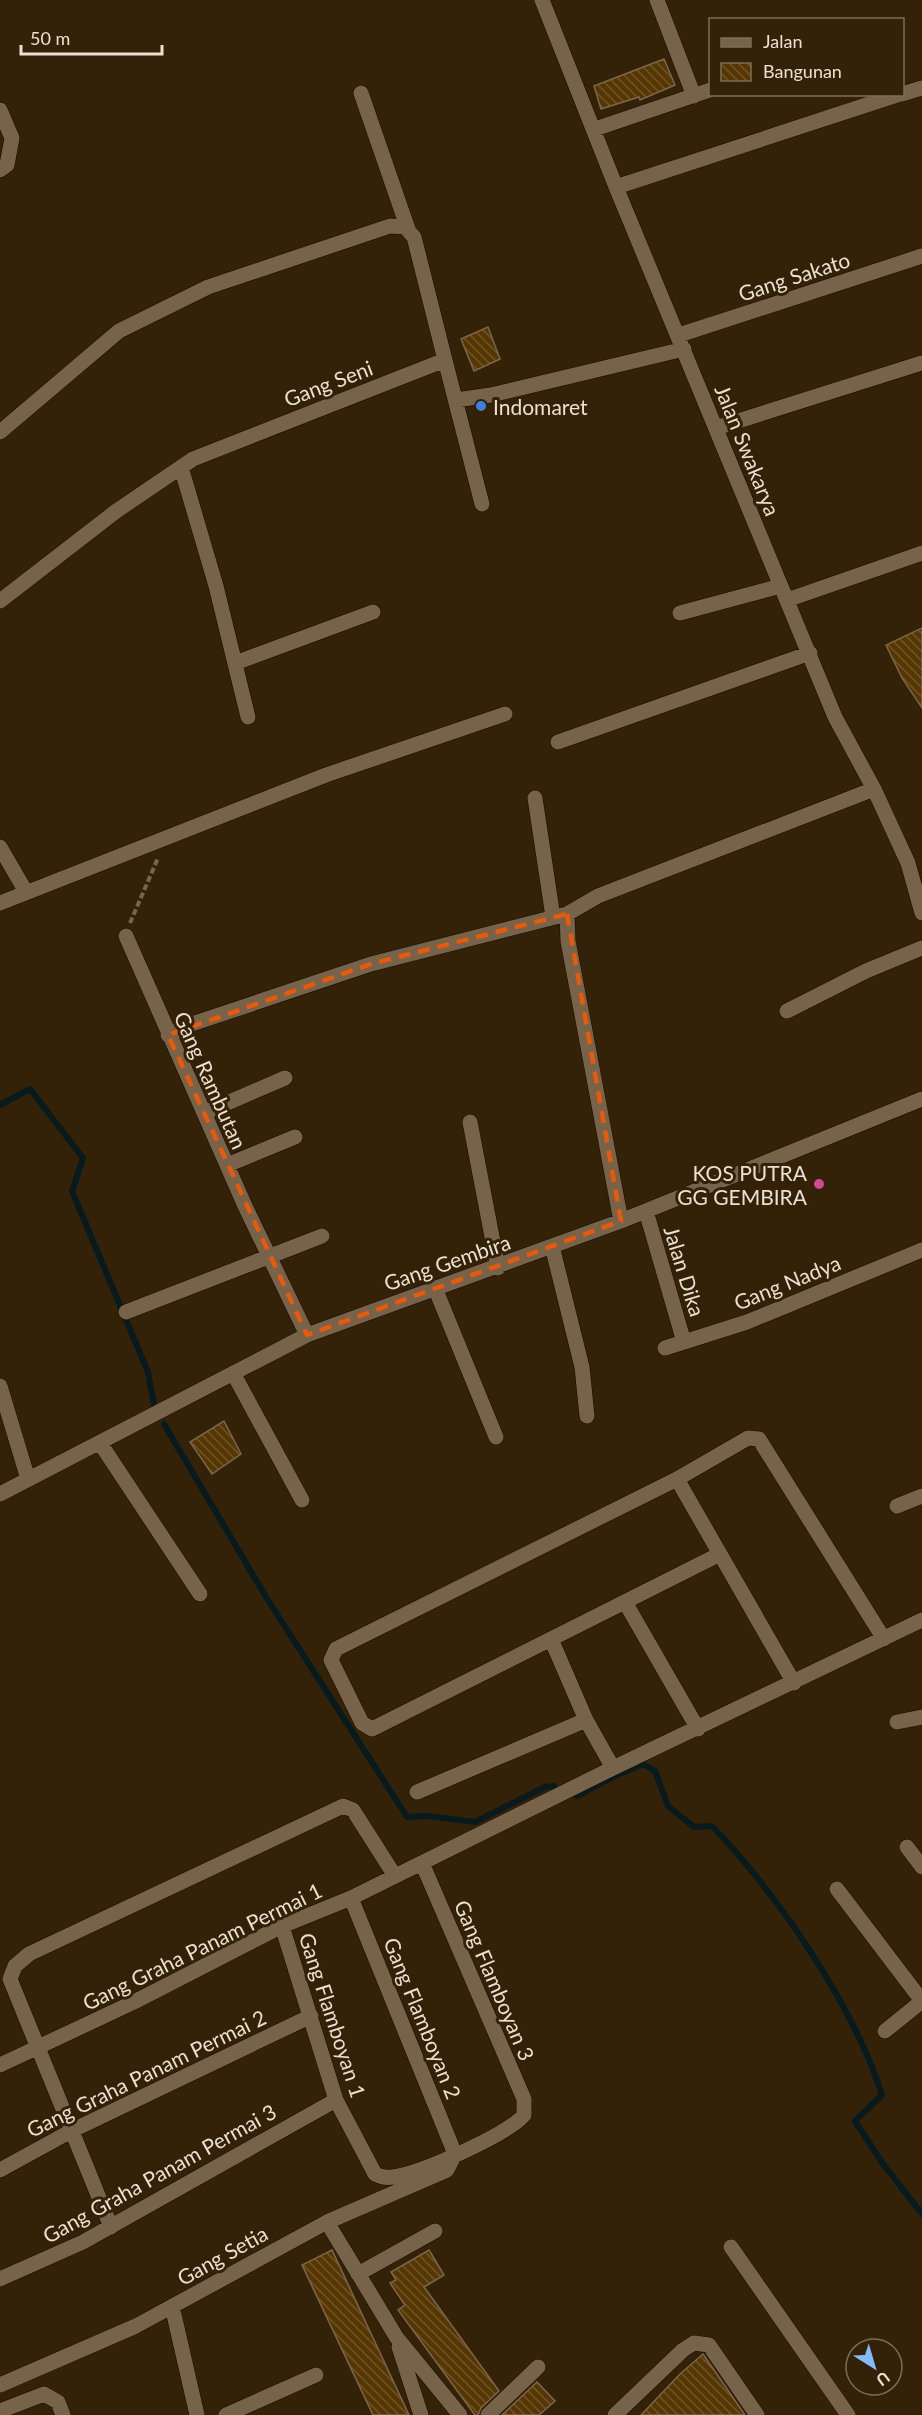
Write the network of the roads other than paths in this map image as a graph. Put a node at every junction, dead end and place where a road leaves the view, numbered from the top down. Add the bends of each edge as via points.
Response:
1 (542, 0) edge
2 (657, 0) edge
3 (922, 88) edge
4 (709, 91) edge
5 (361, 93) dead end
6 (904, 93) edge
7 (694, 96) junction
8 (894, 96) edge
9 (0, 110) edge
10 (595, 129) junction
11 (0, 170) edge
12 (616, 187) junction
13 (408, 229) junction
14 (922, 256) edge
15 (681, 342) junction
16 (445, 360) junction
17 (922, 363) edge
18 (456, 400) junction
19 (716, 428) junction
20 (0, 432) edge
21 (181, 467) junction
22 (482, 504) dead end
23 (922, 553) edge
24 (784, 593) junction
25 (0, 601) edge
26 (373, 612) dead end
27 (680, 613) dead end
28 (810, 653) junction
29 (235, 663) junction
30 (505, 714) dead end
31 (248, 717) dead end
32 (558, 742) dead end
33 (874, 789) junction
34 (535, 798) dead end
35 (0, 847) edge
36 (915, 861) edge
37 (26, 892) junction
38 (0, 903) edge
39 (922, 913) edge
40 (560, 916) junction
41 (126, 936) road end
42 (922, 948) edge
43 (787, 1011) dead end
44 (168, 1035) junction
45 (285, 1078) dead end
46 (922, 1099) edge
47 (204, 1113) junction
48 (470, 1122) dead end
49 (296, 1137) dead end
50 (227, 1166) junction
51 (646, 1211) junction
52 (621, 1221) junction
53 (322, 1236) dead end
54 (552, 1246) junction
55 (922, 1250) edge
56 (270, 1255) junction
57 (498, 1268) junction
58 (435, 1288) junction
59 (126, 1312) dead end
60 (307, 1335) junction
61 (684, 1342) junction
62 (665, 1348) dead end
63 (233, 1373) junction
64 (0, 1386) edge
65 (587, 1416) dead end
66 (496, 1437) dead end
67 (100, 1443) junction
68 (28, 1479) junction
69 (677, 1479) junction
70 (0, 1494) edge
71 (922, 1496) edge
72 (302, 1500) dead end
73 (897, 1506) dead end
74 (720, 1554) junction
75 (200, 1594) dead end
76 (625, 1602) junction
77 (922, 1620) edge
78 (551, 1639) junction
79 (884, 1639) junction
80 (794, 1683) junction
81 (922, 1717) edge
82 (586, 1720) junction
83 (897, 1722) dead end
84 (698, 1729) junction
85 (613, 1768) junction
86 (417, 1792) dead end
87 (907, 1847) dead end
88 (422, 1863) junction
89 (922, 1867) edge
90 (396, 1876) junction
91 (837, 1889) dead end
92 (351, 1898) junction
93 (282, 1926) junction
94 (922, 2001) edge
95 (311, 2016) junction
96 (885, 2031) dead end
97 (39, 2047) junction
98 (0, 2066) edge
99 (336, 2100) junction
100 (73, 2130) junction
101 (455, 2154) junction
102 (0, 2170) edge
103 (327, 2222) junction
104 (111, 2227) junction
105 (435, 2231) dead end
106 (731, 2247) dead end
107 (358, 2274) junction
108 (0, 2279) edge
109 (172, 2306) junction
110 (397, 2338) junction
111 (538, 2367) dead end
112 (316, 2375) dead end
113 (0, 2385) edge
114 (0, 2411) edge
115 (63, 2415) edge
116 (197, 2415) edge
117 (226, 2415) edge
118 (421, 2415) edge
119 (460, 2415) edge
120 (488, 2415) edge
121 (615, 2415) edge
122 (757, 2415) edge
123 (848, 2415) edge

1 - 10 street, Jalan Swakarya
2 - 7 street
3 - 6 street
4 - 7 street
5 - 13 street
7 - 10 street
8 - 12 street
9 - 11 street via 12,138 8,165
10 - 12 street, Jalan Swakarya
12 - 15 street, Jalan Swakarya
13 - 16 street via 414,237
13 - 20 street via 390,226 208,287 139,321 119,331
14 - 15 street, Gang Sakato
15 - 18 street via 491,395
15 - 19 street, Jalan Swakarya
16 - 18 street
16 - 21 street, Gang Seni via 192,459
17 - 19 street
18 - 22 street
19 - 24 street, Jalan Swakarya
21 - 25 street, Gang Seni via 115,512
21 - 29 street
23 - 24 street
24 - 27 street
24 - 28 street, Jalan Swakarya
26 - 29 street
28 - 32 street
28 - 33 street, Jalan Swakarya via 835,717
29 - 31 street
30 - 37 street via 326,775
33 - 36 street, Jalan Swakarya
33 - 40 street via 598,896
34 - 40 street
35 - 37 street
36 - 39 street, Jalan Swakarya
37 - 38 street
40 - 44 street via 371,964
40 - 52 street
41 - 44 street, Gang Rambutan
42 - 43 street
44 - 47 street, Gang Rambutan
45 - 47 street
46 - 51 street, Gang Gembira
47 - 50 street, Gang Rambutan
48 - 57 street
49 - 50 street
50 - 56 street, Gang Rambutan
51 - 52 street, Gang Gembira
51 - 61 street, Jalan Dika
52 - 54 street, Gang Gembira
53 - 56 street
54 - 57 street, Gang Gembira
54 - 65 street via 582,1367
55 - 61 street, Gang Nadya via 747,1322
56 - 59 street
56 - 60 street, Gang Rambutan
57 - 58 street, Gang Gembira
58 - 60 street, Gang Gembira
58 - 66 street
60 - 63 street, Gang Gembira
61 - 62 street, Gang Nadya
63 - 67 street, Gang Gembira
63 - 72 street
64 - 68 street
67 - 68 street, Gang Gembira
67 - 75 street
68 - 70 street, Gang Gembira
69 - 74 street
69 - 78 street via 336,1649 331,1660 362,1723 372,1729
69 - 79 street via 748,1438 759,1439
71 - 73 street
74 - 76 street
74 - 80 street
76 - 78 street
76 - 84 street
77 - 79 street, Gang Graha Panam Permai 1
78 - 82 street
79 - 80 street, Gang Graha Panam Permai 1
80 - 84 street, Gang Graha Panam Permai 1
81 - 83 street
82 - 85 street
82 - 86 street
84 - 85 street, Gang Graha Panam Permai 1
85 - 88 street, Gang Graha Panam Permai 1
87 - 89 street
88 - 90 street, Gang Graha Panam Permai 1
88 - 101 street, Gang Flamboyan 3 via 524,2099 524,2115 516,2125
90 - 92 street, Gang Graha Panam Permai 1
90 - 97 street via 353,1810 343,1806 29,1954 15,1966 10,1979
91 - 94 street
92 - 93 street, Gang Graha Panam Permai 1
92 - 101 street, Gang Flamboyan 2
93 - 95 street, Gang Flamboyan 1
93 - 97 street, Gang Graha Panam Permai 1
94 - 96 street
95 - 99 street, Gang Flamboyan 1
95 - 100 street, Gang Graha Panam Permai 2
97 - 98 street, Gang Graha Panam Permai 1
97 - 100 street
99 - 101 street, Gang Flamboyan 1 via 375,2174 382,2177 409,2173
99 - 104 street, Gang Graha Panam Permai 3
100 - 102 street, Gang Graha Panam Permai 2
100 - 104 street
101 - 103 street, Gang Setia via 447,2170
103 - 107 street
103 - 109 street, Gang Setia
104 - 108 street, Gang Graha Panam Permai 3
105 - 107 street
106 - 123 street
107 - 110 street
109 - 113 street, Gang Setia via 136,2326
109 - 116 street
110 - 118 street
110 - 119 street
111 - 120 street
112 - 117 street
114 - 115 street via 44,2394 58,2402
121 - 122 street via 694,2343 709,2345

